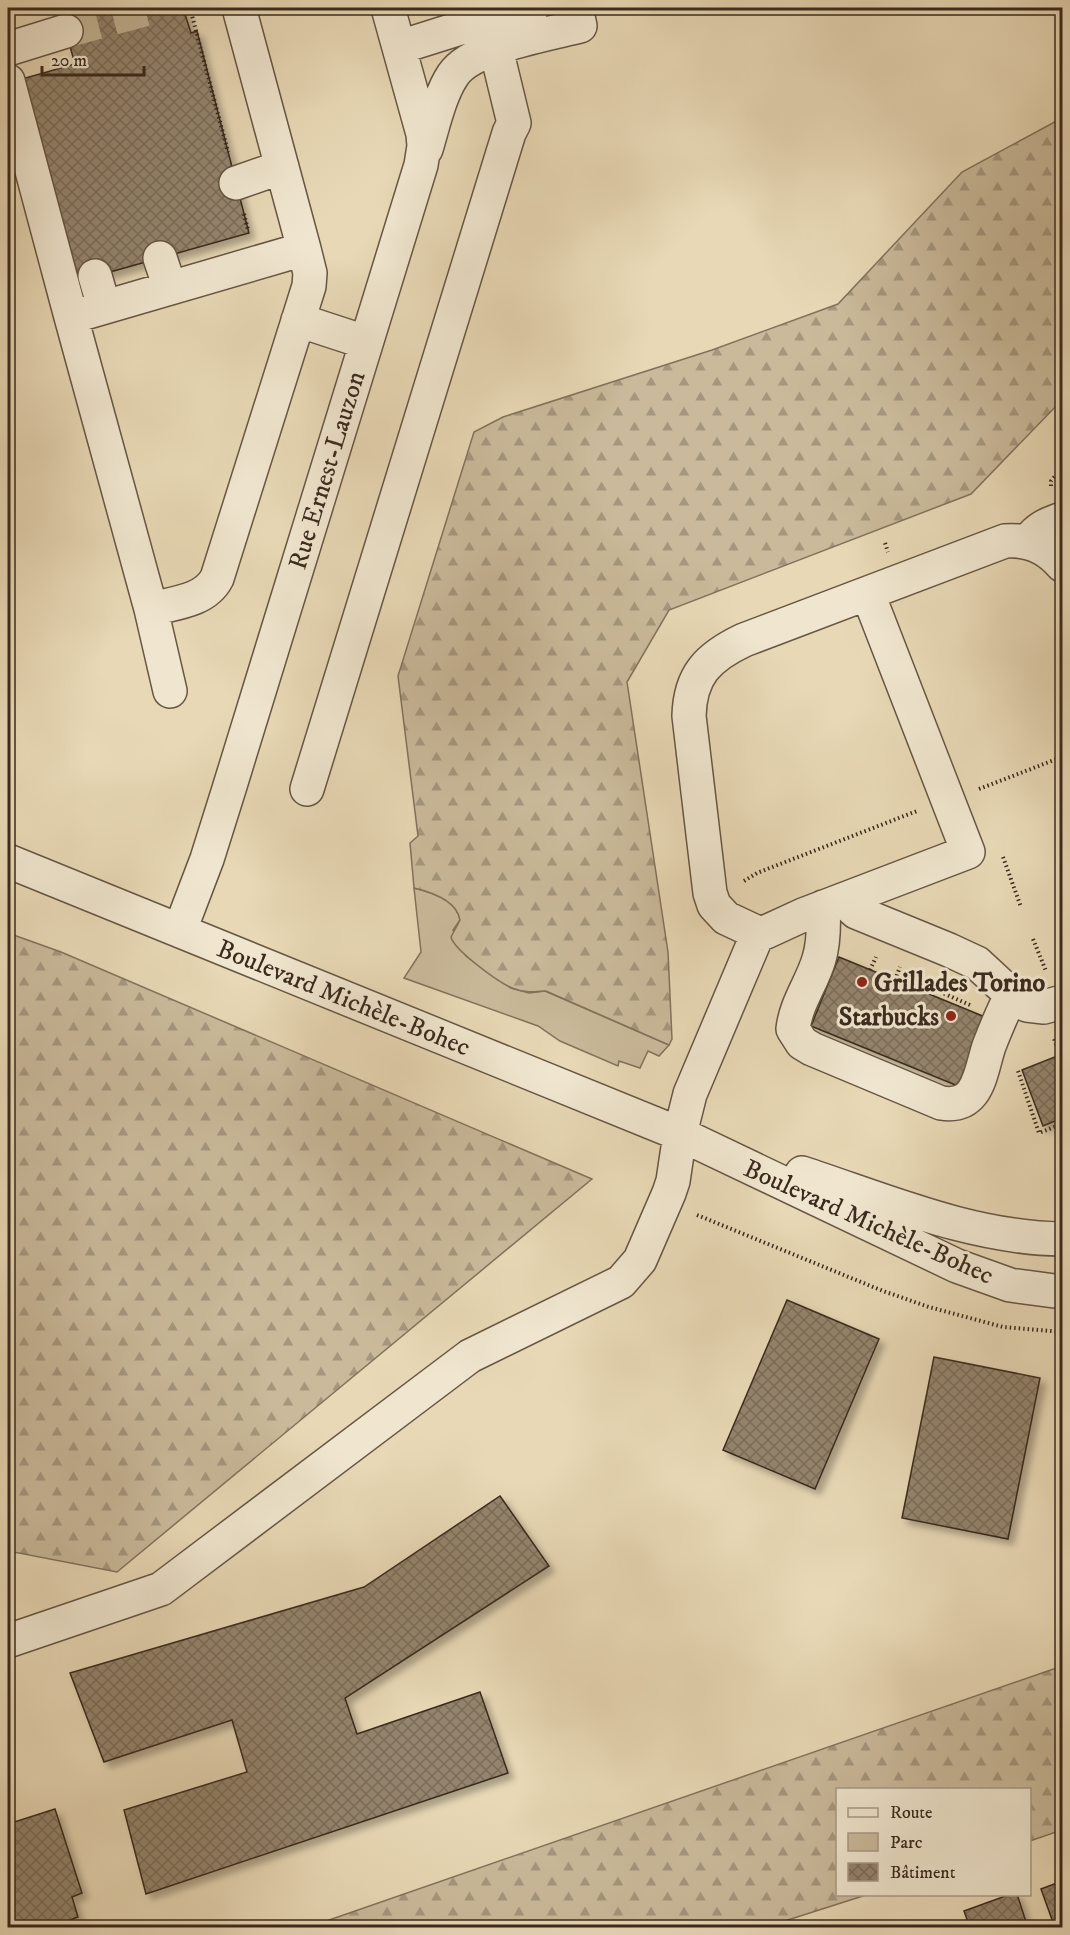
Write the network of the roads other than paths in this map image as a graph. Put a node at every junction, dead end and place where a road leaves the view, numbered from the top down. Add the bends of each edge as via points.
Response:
1 (239, 8) edge
2 (388, 8) edge
3 (532, 8) edge
4 (582, 13) edge
5 (482, 25) edge
6 (66, 31) tunnel mouth
7 (400, 47) junction
8 (8, 49) edge
9 (8, 81) edge
10 (421, 165) junction
11 (282, 167) junction
12 (236, 183) dead end
13 (304, 249) junction
14 (95, 276) dead end
15 (104, 307) junction
16 (71, 317) junction
17 (298, 320) junction
18 (365, 342) junction
19 (1057, 505) edge
20 (1029, 541) junction
21 (1062, 565) edge
22 (868, 594) junction
23 (151, 609) junction
24 (170, 691) dead end
25 (307, 789) dead end
26 (8, 861) edge
27 (833, 904) junction
28 (180, 930) junction
29 (758, 933) junction
30 (1055, 989) edge
31 (1012, 994) junction
32 (680, 1134) junction
33 (1062, 1239) edge
34 (1062, 1292) edge
35 (8, 1641) edge

1 - 11 street
2 - 7 street, Rue Ernest-Lauzon
3 - 5 street
4 - 5 street
5 - 7 street
5 - 10 street via 447,86
5 - 25 street via 514,123
6 - 8 street
7 - 10 street, Rue Ernest-Lauzon via 423,134
9 - 16 street
10 - 18 street, Rue Ernest-Lauzon
11 - 12 street
11 - 13 street
13 - 15 street via 165,273
13 - 17 street via 310,280
14 - 15 street
15 - 16 street
16 - 23 street
17 - 18 street
17 - 23 street via 212,588 202,595
18 - 28 street, Rue Ernest-Lauzon via 226,800
19 - 20 street
20 - 21 street
20 - 22 street via 1005,542
22 - 27 street via 968,852
22 - 29 street via 727,648 702,670 693,686 689,716 710,893 720,914
23 - 24 street
26 - 28 street, Boulevard Michèle-Bohec
27 - 29 street
27 - 31 street via 977,963
27 - 31 street via 819,959 798,1006 793,1029 802,1043 824,1056 953,1105 976,1088
28 - 32 street, Boulevard Michèle-Bohec
29 - 32 street via 690,1094
30 - 31 street via 1044,1007 1034,1007
32 - 33 street, Boulevard Michèle-Bohec via 948,1222 1016,1237
32 - 34 street, Boulevard Michèle-Bohec via 957,1266 1010,1285
32 - 35 street via 673,1181 654,1231 640,1260 621,1282 470,1356 161,1589

